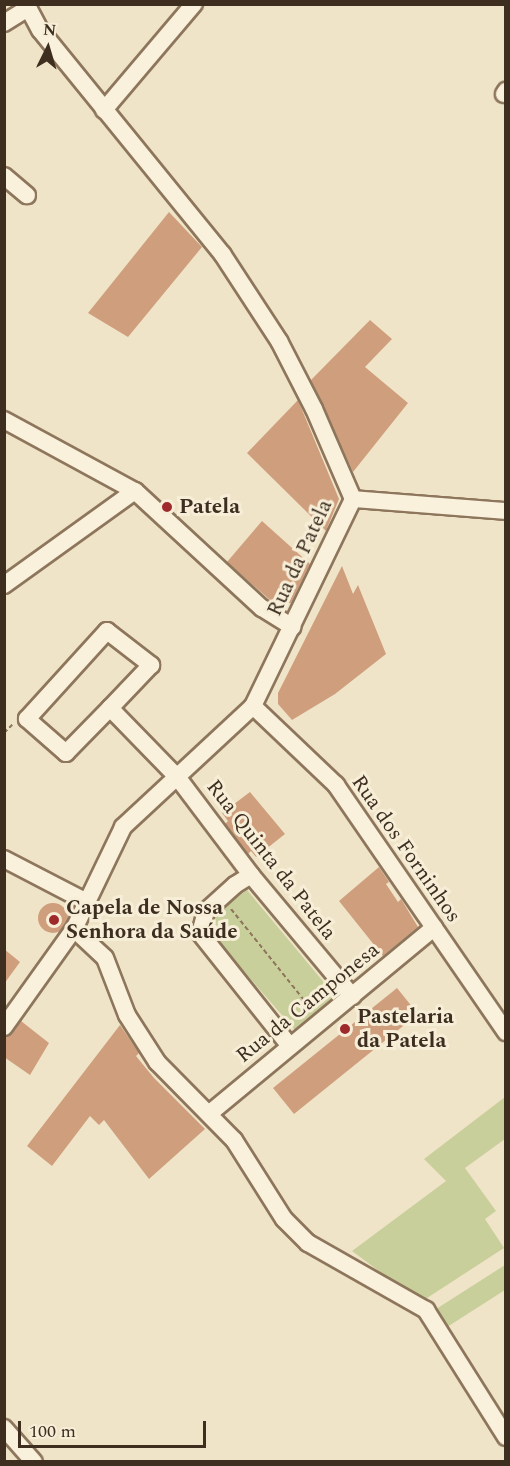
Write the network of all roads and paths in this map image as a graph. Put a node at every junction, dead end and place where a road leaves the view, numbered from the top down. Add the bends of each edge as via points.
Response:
1 (194, 4) edge
2 (27, 6) edge
3 (4, 23) edge
4 (104, 110) junction
5 (4, 176) edge
6 (27, 195) dead end
7 (4, 420) edge
8 (135, 491) junction
9 (353, 499) junction
10 (506, 511) edge
11 (4, 585) edge
12 (293, 627) junction
13 (253, 706) junction
14 (110, 708) junction
15 (16, 720) dead end
16 (4, 733) edge
17 (178, 778) junction
18 (4, 859) edge
19 (250, 876) junction
20 (221, 897) junction
21 (87, 902) junction
22 (434, 928) junction
23 (75, 929) junction
24 (352, 996) junction
25 (321, 1021) junction
26 (4, 1027) edge
27 (506, 1032) edge
28 (290, 1046) junction
29 (210, 1113) junction
30 (4, 1428) edge
31 (506, 1437) edge
32 (34, 1461) edge

1 - 4 street
2 - 3 street
2 - 4 street, Rua da Patela via 40,30
4 - 9 street, Rua da Patela via 223,255 279,341
5 - 6 street
7 - 8 street
8 - 11 street
8 - 12 street via 262,608
9 - 10 street
9 - 12 street, Rua da Patela
12 - 13 street, Rua da Patela
13 - 17 street, Rua da Patela
13 - 22 street, Rua dos Forninhos via 336,785
14 - 14 street via 66,753 27,719 107,631 151,665
14 - 17 street, Rua Quinta da Patela
15 - 16 path
17 - 19 street, Rua Quinta da Patela
17 - 21 street, Rua da Patela via 123,827
18 - 21 street
19 - 20 street
19 - 24 street, Rua Quinta da Patela
20 - 25 path
20 - 28 street via 206,911 200,933
21 - 23 street, Rua da Patela
22 - 24 street, Rua da Camponesa
22 - 27 street, Rua dos Forninhos
23 - 26 street, Rua da Patela
23 - 29 street via 105,958 128,1015 157,1062
24 - 25 street, Rua da Camponesa
25 - 28 street, Rua da Camponesa
28 - 29 street, Rua da Camponesa
29 - 31 street via 234,1140 284,1219 308,1243 426,1310
30 - 32 street

